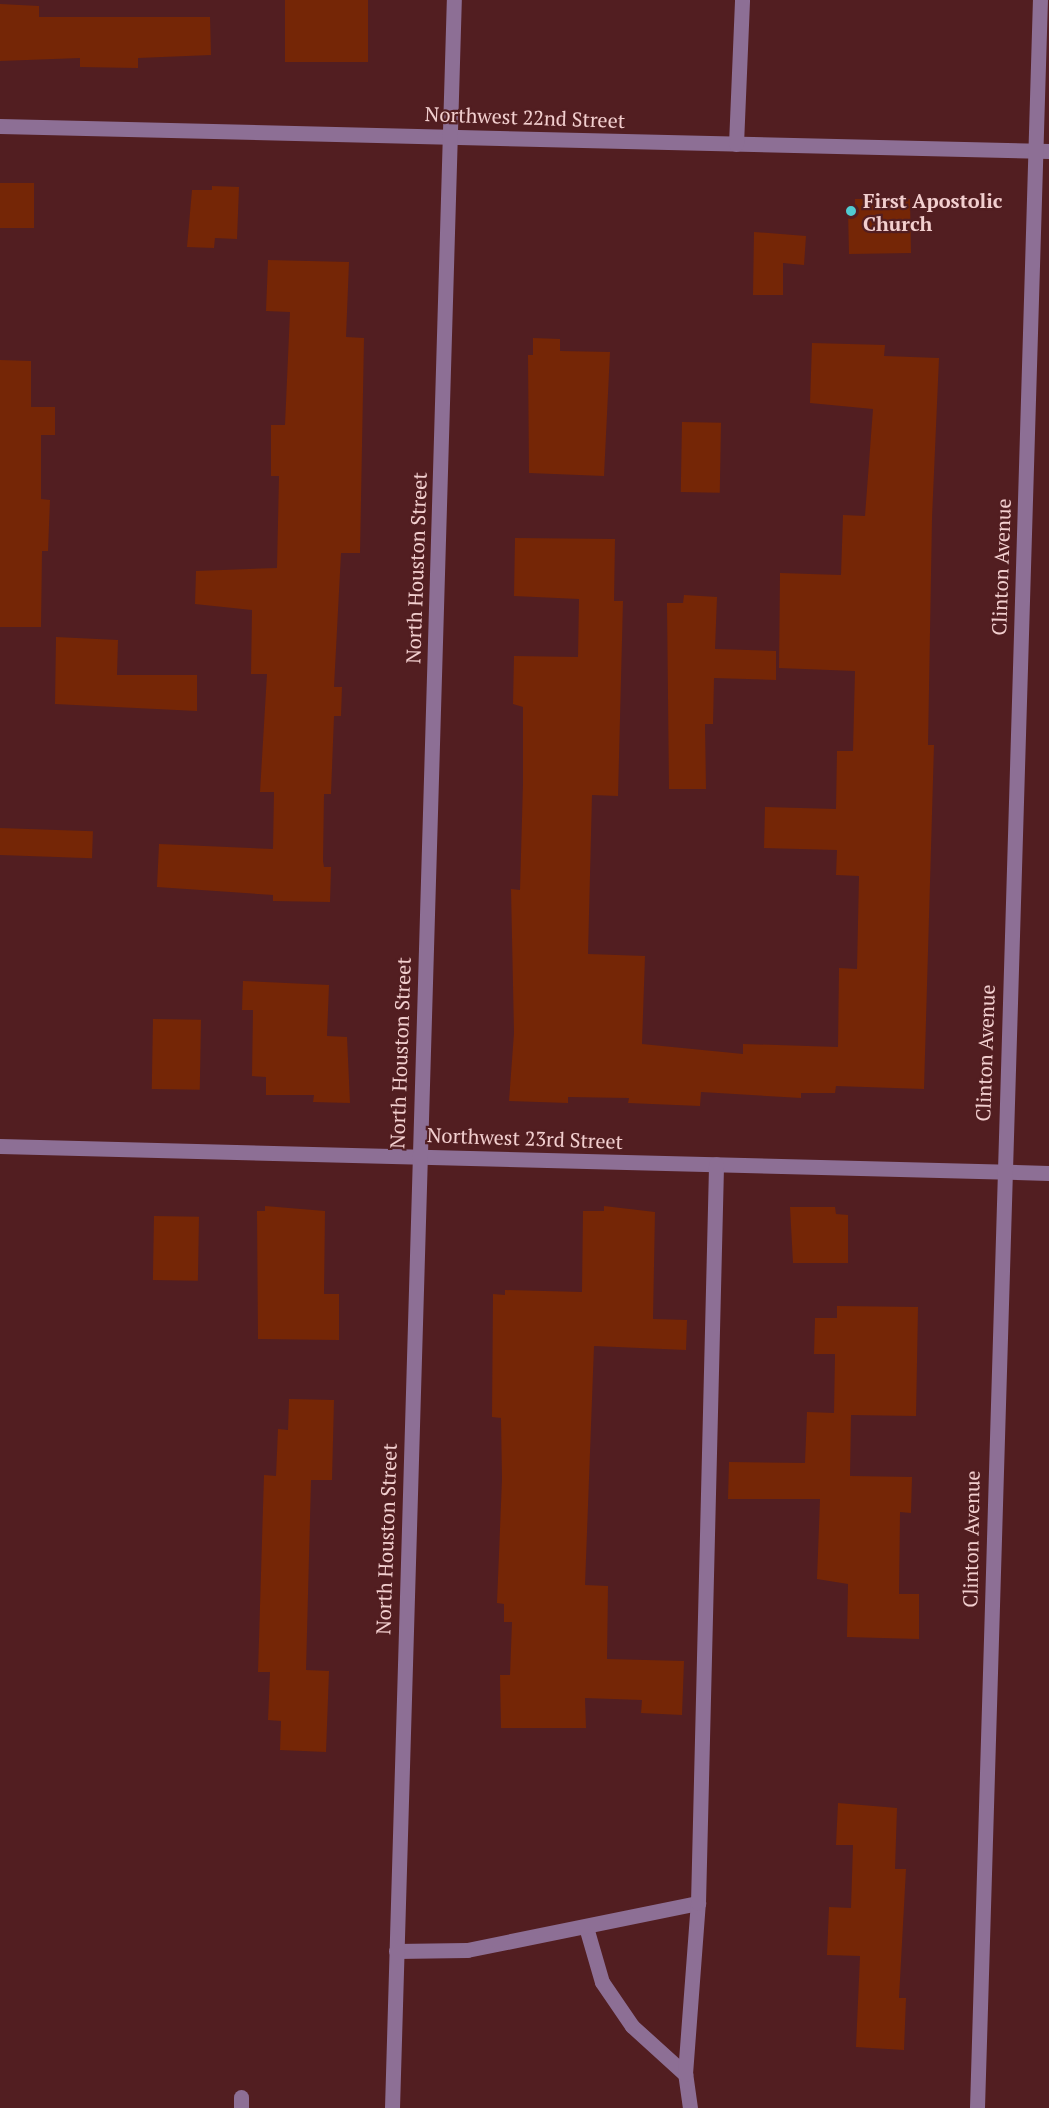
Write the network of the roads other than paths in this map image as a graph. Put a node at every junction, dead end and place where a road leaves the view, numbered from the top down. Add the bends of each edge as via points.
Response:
1 (454, 0) edge
2 (742, 0) edge
3 (1040, 0) edge
4 (0, 126) edge
5 (451, 136) junction
6 (736, 144) junction
7 (1043, 151) edge
8 (0, 1146) edge
9 (418, 1156) junction
10 (716, 1164) junction
11 (1001, 1172) junction
12 (1049, 1173) edge
13 (698, 1903) junction
14 (586, 1927) junction
15 (396, 1951) junction
16 (685, 2073) junction
17 (392, 2108) edge
18 (690, 2108) edge
19 (977, 2108) edge

1 - 5 street, North Houston Street
2 - 6 street
3 - 7 street, Clinton Avenue
4 - 5 street, Northwest 22nd Street
5 - 6 street, Northwest 22nd Street
5 - 9 street, North Houston Street
6 - 7 street, Northwest 22nd Street
7 - 11 street, Clinton Avenue
8 - 9 street, Northwest 23rd Street
9 - 10 street, Northwest 23rd Street
9 - 15 street, North Houston Street
10 - 11 street, Northwest 23rd Street
10 - 13 street
11 - 12 street, Northwest 23rd Street
11 - 19 street, Clinton Avenue
13 - 14 street
13 - 16 street
14 - 15 street via 467,1950
14 - 16 street via 602,1982 632,2026
15 - 17 street, North Houston Street
16 - 18 street

